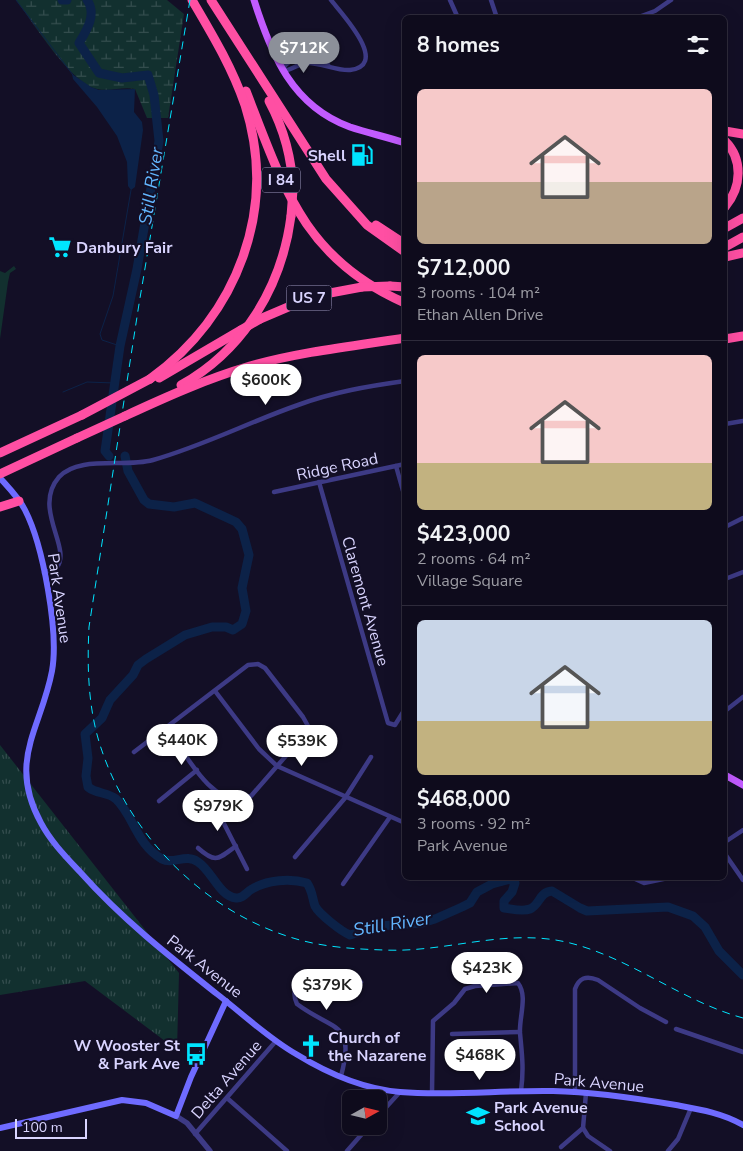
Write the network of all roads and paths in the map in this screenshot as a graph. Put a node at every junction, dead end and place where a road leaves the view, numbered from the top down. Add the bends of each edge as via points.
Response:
1 (192, 0) edge
2 (197, 0) edge
3 (211, 0) edge
4 (254, 0) edge
5 (331, 0) edge
6 (450, 0) edge
7 (490, 0) edge
8 (671, 0) edge
9 (457, 15) edge
10 (496, 15) edge
11 (643, 15) edge
12 (207, 21) junction
13 (281, 71) junction
14 (727, 131) edge
15 (743, 134) edge
16 (402, 142) edge
17 (303, 143) junction
18 (727, 143) edge
19 (727, 204) edge
20 (743, 218) edge
21 (727, 227) edge
22 (743, 237) edge
23 (402, 242) edge
24 (727, 246) edge
25 (402, 250) edge
26 (743, 253) edge
27 (727, 257) edge
28 (402, 287) edge
29 (402, 302) edge
30 (743, 332) edge
31 (727, 334) edge
32 (743, 336) edge
33 (402, 339) edge
34 (727, 339) edge
35 (150, 381) junction
36 (402, 382) edge
37 (150, 403) junction
38 (743, 421) edge
39 (727, 424) edge
40 (1, 452) edge
41 (402, 465) edge
42 (396, 466) junction
43 (0, 476) edge
44 (319, 482) junction
45 (402, 487) edge
46 (274, 492) dead end
47 (19, 501) junction
48 (0, 508) edge
49 (743, 518) edge
50 (727, 526) edge
51 (743, 572) edge
52 (44, 573) junction
53 (727, 577) edge
54 (215, 691) junction
55 (743, 697) edge
56 (727, 709) edge
57 (402, 715) edge
58 (167, 727) junction
59 (134, 752) dead end
60 (371, 757) dead end
61 (277, 766) junction
62 (197, 770) junction
63 (727, 776) edge
64 (743, 785) edge
65 (215, 792) junction
66 (344, 798) junction
67 (159, 801) dead end
68 (390, 817) junction
69 (402, 822) edge
70 (743, 830) edge
71 (727, 841) edge
72 (236, 846) junction
73 (198, 848) dead end
74 (295, 857) dead end
75 (727, 857) edge
76 (248, 869) dead end
77 (638, 880) edge
78 (658, 880) edge
79 (743, 880) edge
80 (343, 884) dead end
81 (352, 982) dead end
82 (226, 1001) junction
83 (666, 1022) dead end
84 (676, 1029) dead end
85 (520, 1032) junction
86 (452, 1034) dead end
87 (276, 1041) junction
88 (743, 1052) edge
89 (341, 1076) junction
90 (522, 1091) junction
91 (400, 1092) junction
92 (432, 1092) junction
93 (575, 1092) junction
94 (586, 1093) junction
95 (227, 1098) junction
96 (388, 1106) edge
97 (691, 1108) junction
98 (176, 1116) junction
99 (743, 1125) edge
100 (0, 1128) edge
101 (583, 1128) junction
102 (195, 1134) junction
103 (361, 1135) edge
104 (561, 1148) dead end
105 (210, 1151) edge
106 (287, 1151) edge
107 (347, 1151) edge
108 (610, 1151) edge
109 (668, 1151) edge

1 - 12 highway
2 - 12 highway, I 84
3 - 17 highway, I 84
3 - 37 highway, bridge via 280,124 290,158 291,216 279,268 262,306 246,329 205,370
4 - 13 main road via 267,42
5 - 13 street via 361,40 366,53 362,62 354,69 346,70 305,64
6 - 9 street
7 - 10 street
8 - 11 street
12 - 29 highway, I 84 via 238,71 283,184 310,231 334,258 354,274
12 - 35 highway via 233,73 249,120 257,166 255,210 246,253 220,306 194,341
13 - 16 main road via 303,98 331,118
14 - 15 highway
17 - 23 highway via 357,208
17 - 25 highway, I 84 via 326,179 354,212
18 - 19 highway via 737,155 740,172
20 - 21 highway
22 - 24 highway
26 - 27 highway
28 - 35 highway, US 7, bridge via 362,287 314,296 260,319
30 - 31 highway
32 - 34 highway
33 - 37 highway via 269,361
35 - 40 highway, bridge
36 - 52 street via 314,399 193,446 135,464 84,464 70,468 51,491 49,505 60,559 57,567
37 - 43 highway, bridge
38 - 39 street
41 - 42 street, Ridge Road
42 - 44 street, Ridge Road
42 - 45 street
43 - 47 main road, Park Avenue
44 - 46 street, Ridge Road
44 - 57 street, Claremont Avenue via 388,723 391,725
47 - 48 highway
47 - 52 main road, Park Avenue via 33,528
49 - 50 street
51 - 53 street
52 - 82 main road, Park Avenue via 54,656 50,680 26,754 32,804 42,826 55,843 110,905
54 - 58 street
54 - 61 street via 259,749
54 - 61 street via 248,665 258,664 265,668 308,726 305,734
55 - 56 street
58 - 59 street
58 - 62 street
60 - 66 street
61 - 65 street via 251,796 242,800 230,800
61 - 66 street
62 - 65 street
62 - 67 street
63 - 64 main road
65 - 72 street via 213,802
66 - 68 street
66 - 74 street
68 - 69 street
68 - 80 street
70 - 71 street
72 - 73 street via 215,859 210,859
72 - 76 street
75 - 79 street
77 - 78 street via 644,883
81 - 89 street via 310,975 297,983 294,991 297,1004 333,1026 344,1039 346,1055
82 - 87 main road, Park Avenue
82 - 98 main road
83 - 93 street via 598,980 583,978 575,989
84 - 88 street
85 - 86 street
85 - 90 street via 524,1064
85 - 92 street via 522,988 518,983 465,989 454,1004 433,1021
87 - 89 main road, Park Avenue
87 - 95 street, Delta Avenue
89 - 91 main road, Park Avenue
90 - 92 main road, Park Avenue
90 - 93 main road, Park Avenue
91 - 92 main road, Park Avenue
91 - 96 street
93 - 94 main road, Park Avenue
94 - 97 main road, Park Avenue
94 - 101 street
95 - 102 street, Delta Avenue
95 - 106 street
97 - 99 main road, Park Avenue
97 - 109 street via 678,1139
98 - 100 main road via 146,1103 122,1100
98 - 102 street
101 - 104 street
101 - 108 street via 588,1136
102 - 105 street
103 - 107 street

